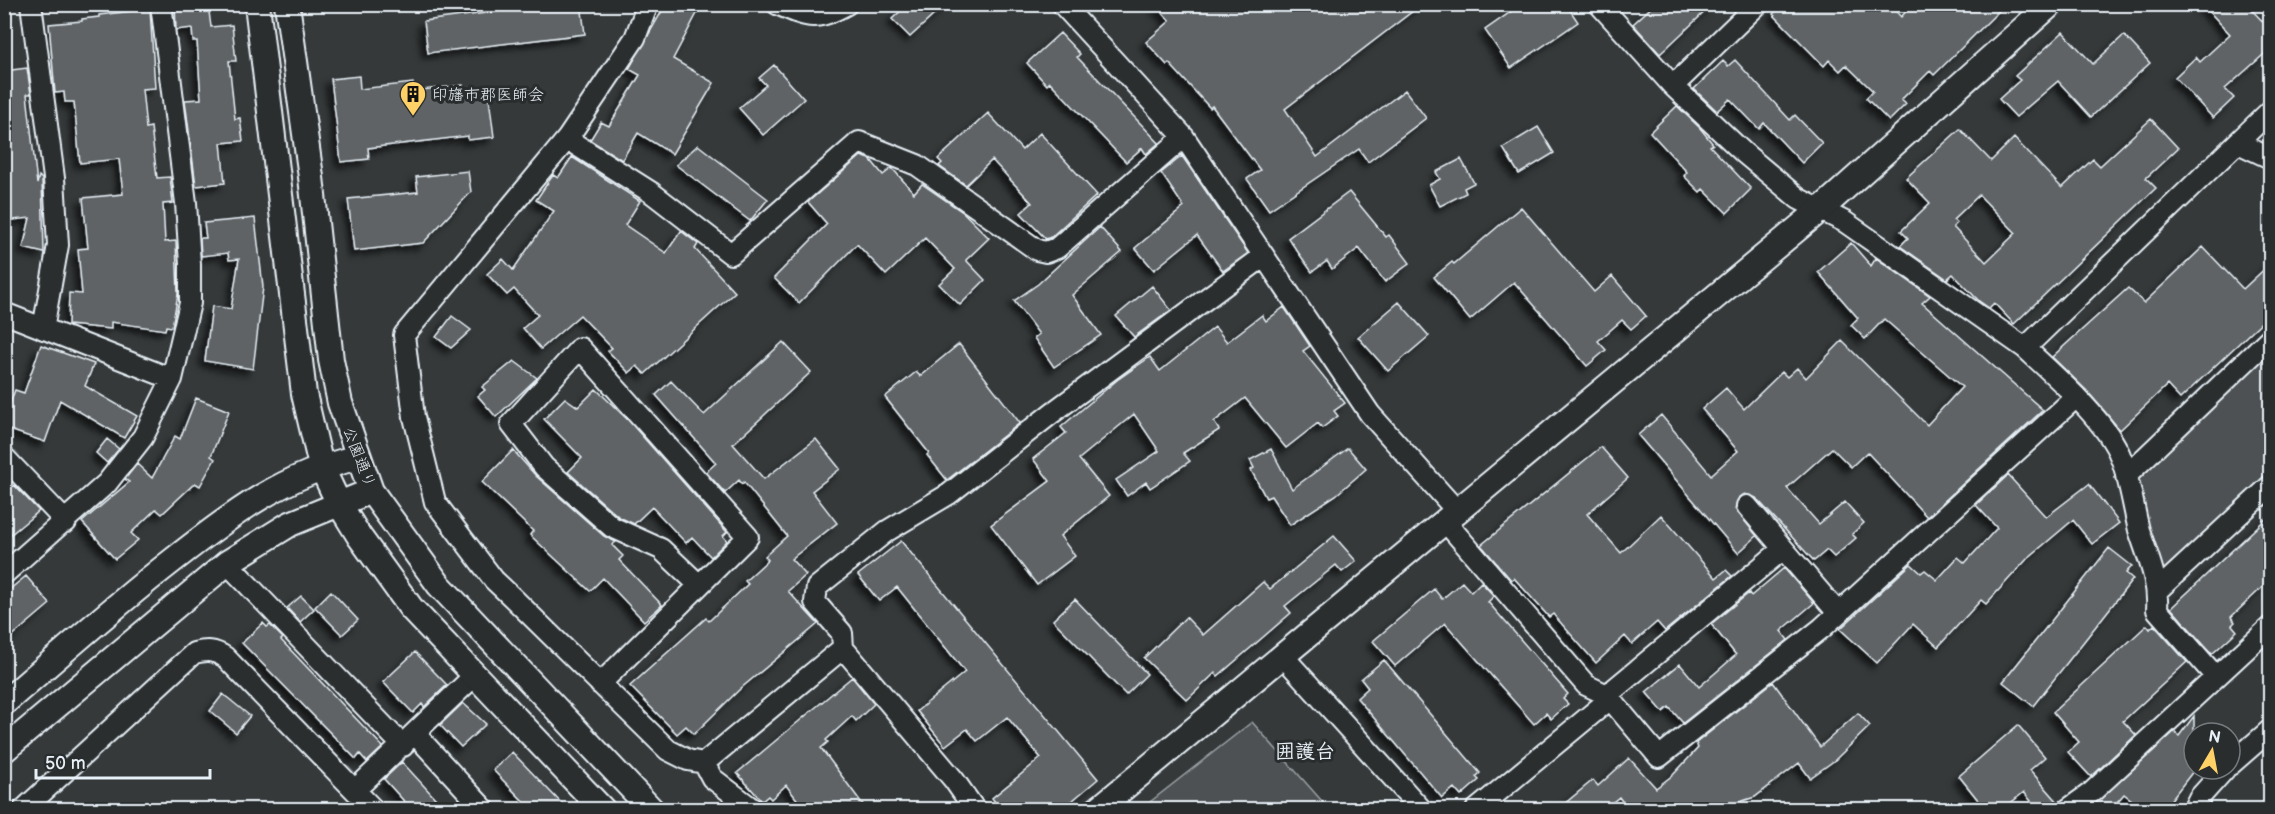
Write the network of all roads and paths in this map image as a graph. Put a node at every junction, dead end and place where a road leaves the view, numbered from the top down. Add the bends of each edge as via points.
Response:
1 (31, 4) edge
2 (161, 4) edge
3 (256, 4) edge
4 (648, 4) edge
5 (777, 4) edge
6 (847, 4) edge
7 (1062, 4) edge
8 (1599, 4) edge
9 (1758, 4) edge
10 (2051, 4) edge
11 (288, 5) edge
12 (1673, 86) junction
13 (2271, 111) edge
14 (1184, 137) junction
15 (567, 139) junction
16 (2238, 143) junction
17 (2271, 158) edge
18 (1820, 210) junction
19 (1264, 256) junction
20 (4, 313) edge
21 (44, 328) junction
22 (2271, 338) edge
23 (2025, 348) junction
24 (171, 379) junction
25 (2075, 398) junction
26 (4, 457) edge
27 (358, 457) junction
28 (321, 466) junction
29 (2126, 476) junction
30 (2271, 486) edge
31 (371, 491) junction
32 (338, 502) junction
33 (1746, 506) dead end
34 (1450, 515) junction
35 (66, 522) junction
36 (1783, 549) junction
37 (227, 563) junction
38 (4, 574) edge
39 (699, 585) junction
40 (2159, 588) junction
41 (1838, 614) junction
42 (2271, 627) edge
43 (843, 648) junction
44 (1282, 655) junction
45 (474, 676) junction
46 (2216, 677) junction
47 (600, 684) junction
48 (1609, 697) junction
49 (4, 703) edge
50 (2271, 730) edge
51 (409, 740) junction
52 (4, 750) edge
53 (2242, 755) edge
54 (704, 763) junction
55 (2214, 781) edge
56 (356, 789) junction
57 (23, 810) edge
58 (374, 810) edge
59 (485, 810) edge
60 (603, 810) edge
61 (652, 810) edge
62 (754, 810) edge
63 (975, 810) edge
64 (1097, 810) edge
65 (1422, 810) edge
66 (1476, 810) edge
67 (2067, 810) edge
68 (2193, 810) edge

1 - 21 street via 54,178 58,245
2 - 24 street via 190,264 190,303
3 - 28 street via 304,394
4 - 15 street via 635,38
5 - 6 street via 811,18
7 - 14 street
8 - 12 street
9 - 12 street
10 - 18 street
11 - 27 street, 公園通り via 331,360
12 - 18 street via 1744,153 1799,199
13 - 16 street
14 - 15 street via 1057,248 1046,252 1037,250 917,165 859,142 731,254 652,193
14 - 19 street
15 - 47 street via 404,335 414,417 435,502 494,580
16 - 17 street
16 - 23 street
18 - 23 street via 1845,222
18 - 34 street
19 - 34 street via 1370,414
19 - 43 street via 949,494 886,531 817,587 815,602 842,633
20 - 21 street
21 - 24 street
22 - 29 street
23 - 25 street
24 - 35 street via 143,437 107,483
25 - 29 street via 2111,437
25 - 41 street
26 - 35 street
27 - 28 street
27 - 31 street, 公園通り
28 - 32 street
28 - 49 street via 279,485 226,519 127,596
29 - 40 street
30 - 40 street
31 - 32 street
31 - 61 street, 公園通り via 439,585
32 - 37 street via 290,524
32 - 45 street via 411,608
33 - 36 street
34 - 44 street
34 - 48 street via 1586,685
35 - 38 street
36 - 41 street
36 - 48 street
37 - 51 street
37 - 52 street
39 - 39 street via 661,549 612,527 544,467 511,424 580,348 748,537
39 - 47 street
40 - 46 street via 2157,610
41 - 48 street via 1659,757
42 - 46 street
43 - 54 street
43 - 63 street
44 - 64 street
44 - 65 street
45 - 51 street
45 - 60 street
46 - 67 street via 2092,792
47 - 54 street via 669,750
48 - 66 street
50 - 53 street
51 - 56 street
51 - 59 street
54 - 62 street via 712,778
55 - 68 street
56 - 57 street via 225,657 204,650 194,653
56 - 58 street

